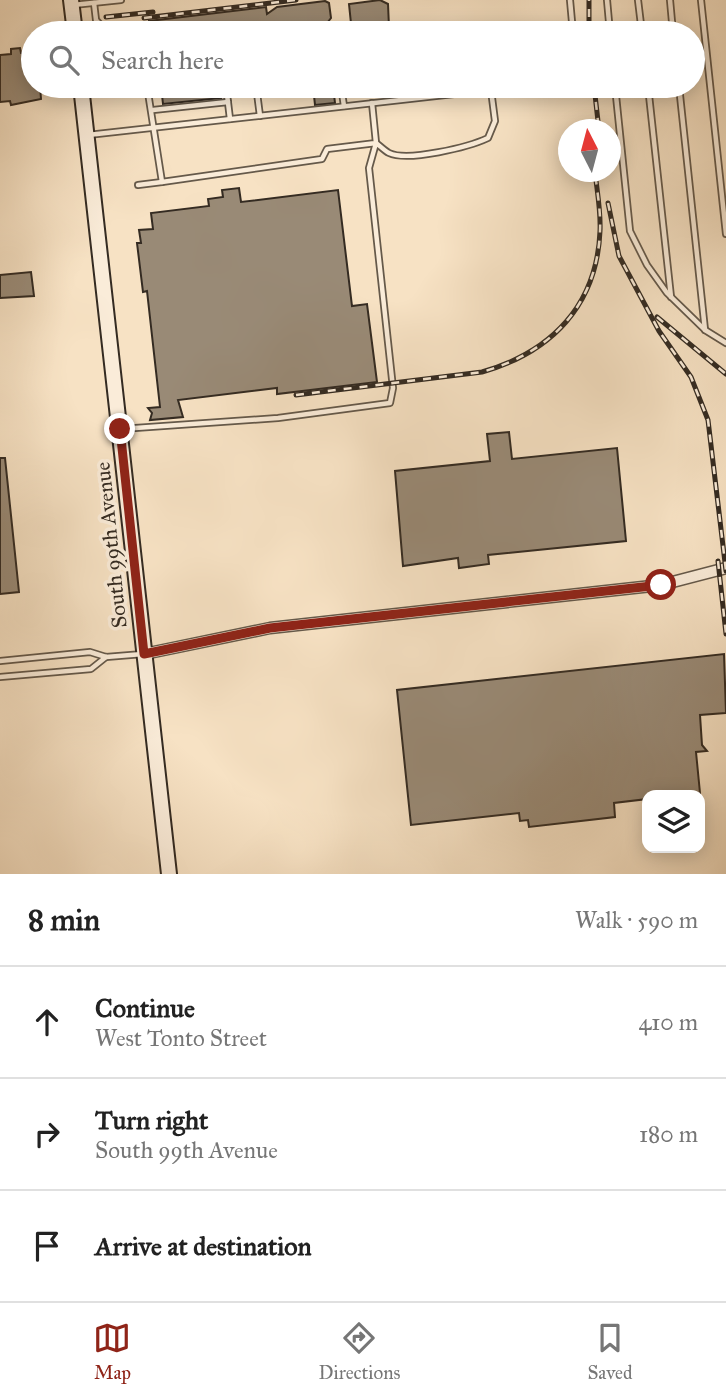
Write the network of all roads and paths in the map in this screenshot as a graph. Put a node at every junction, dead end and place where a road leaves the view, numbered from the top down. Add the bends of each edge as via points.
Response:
1 (121, 0) edge
2 (570, 0) edge
3 (607, 0) edge
4 (638, 0) edge
5 (670, 0) edge
6 (701, 0) edge
7 (72, 3) edge
8 (94, 3) junction
9 (74, 21) edge
10 (97, 21) edge
11 (572, 21) edge
12 (609, 21) edge
13 (641, 21) edge
14 (672, 21) edge
15 (703, 21) edge
16 (705, 37) edge
17 (82, 98) edge
18 (150, 98) edge
19 (228, 98) edge
20 (258, 98) edge
21 (343, 98) edge
22 (418, 98) edge
23 (492, 98) edge
24 (616, 98) edge
25 (649, 98) edge
26 (680, 98) edge
27 (228, 102) junction
28 (372, 103) junction
29 (344, 106) junction
30 (153, 110) junction
31 (260, 116) junction
32 (230, 119) junction
33 (155, 127) junction
34 (87, 135) junction
35 (376, 143) junction
36 (162, 182) junction
37 (138, 185) dead end
38 (726, 234) edge
39 (671, 298) junction
40 (705, 330) junction
41 (726, 343) edge
42 (120, 429) junction
43 (726, 568) edge
44 (144, 654) junction
45 (106, 657) junction
46 (0, 661) edge
47 (0, 677) edge
48 (169, 874) edge

1 - 8 lane
2 - 11 lane
3 - 12 lane
4 - 13 lane
5 - 14 lane
6 - 15 lane
7 - 8 lane
7 - 9 main road
8 - 10 lane
16 - 38 lane
17 - 34 main road, South 99th Avenue
18 - 30 lane
19 - 27 lane
20 - 31 lane
21 - 29 lane
22 - 28 lane
23 - 35 lane via 495,121 488,138 461,149 391,154
24 - 39 lane via 630,231
25 - 39 lane
26 - 40 lane
27 - 30 lane
27 - 32 lane
28 - 29 lane
28 - 35 lane
29 - 31 lane
30 - 33 lane
31 - 32 lane
32 - 33 lane
33 - 34 lane
33 - 36 lane
34 - 42 main road, South 99th Avenue
35 - 36 lane via 327,149 322,159
35 - 42 lane via 369,168 393,388 390,404 253,421
36 - 37 lane
39 - 40 lane
40 - 41 lane
42 - 44 main road, South 99th Avenue
43 - 44 street via 661,585 270,628
44 - 45 lane
44 - 48 main road, South 99th Avenue
45 - 46 lane via 90,652
45 - 47 lane via 91,668

